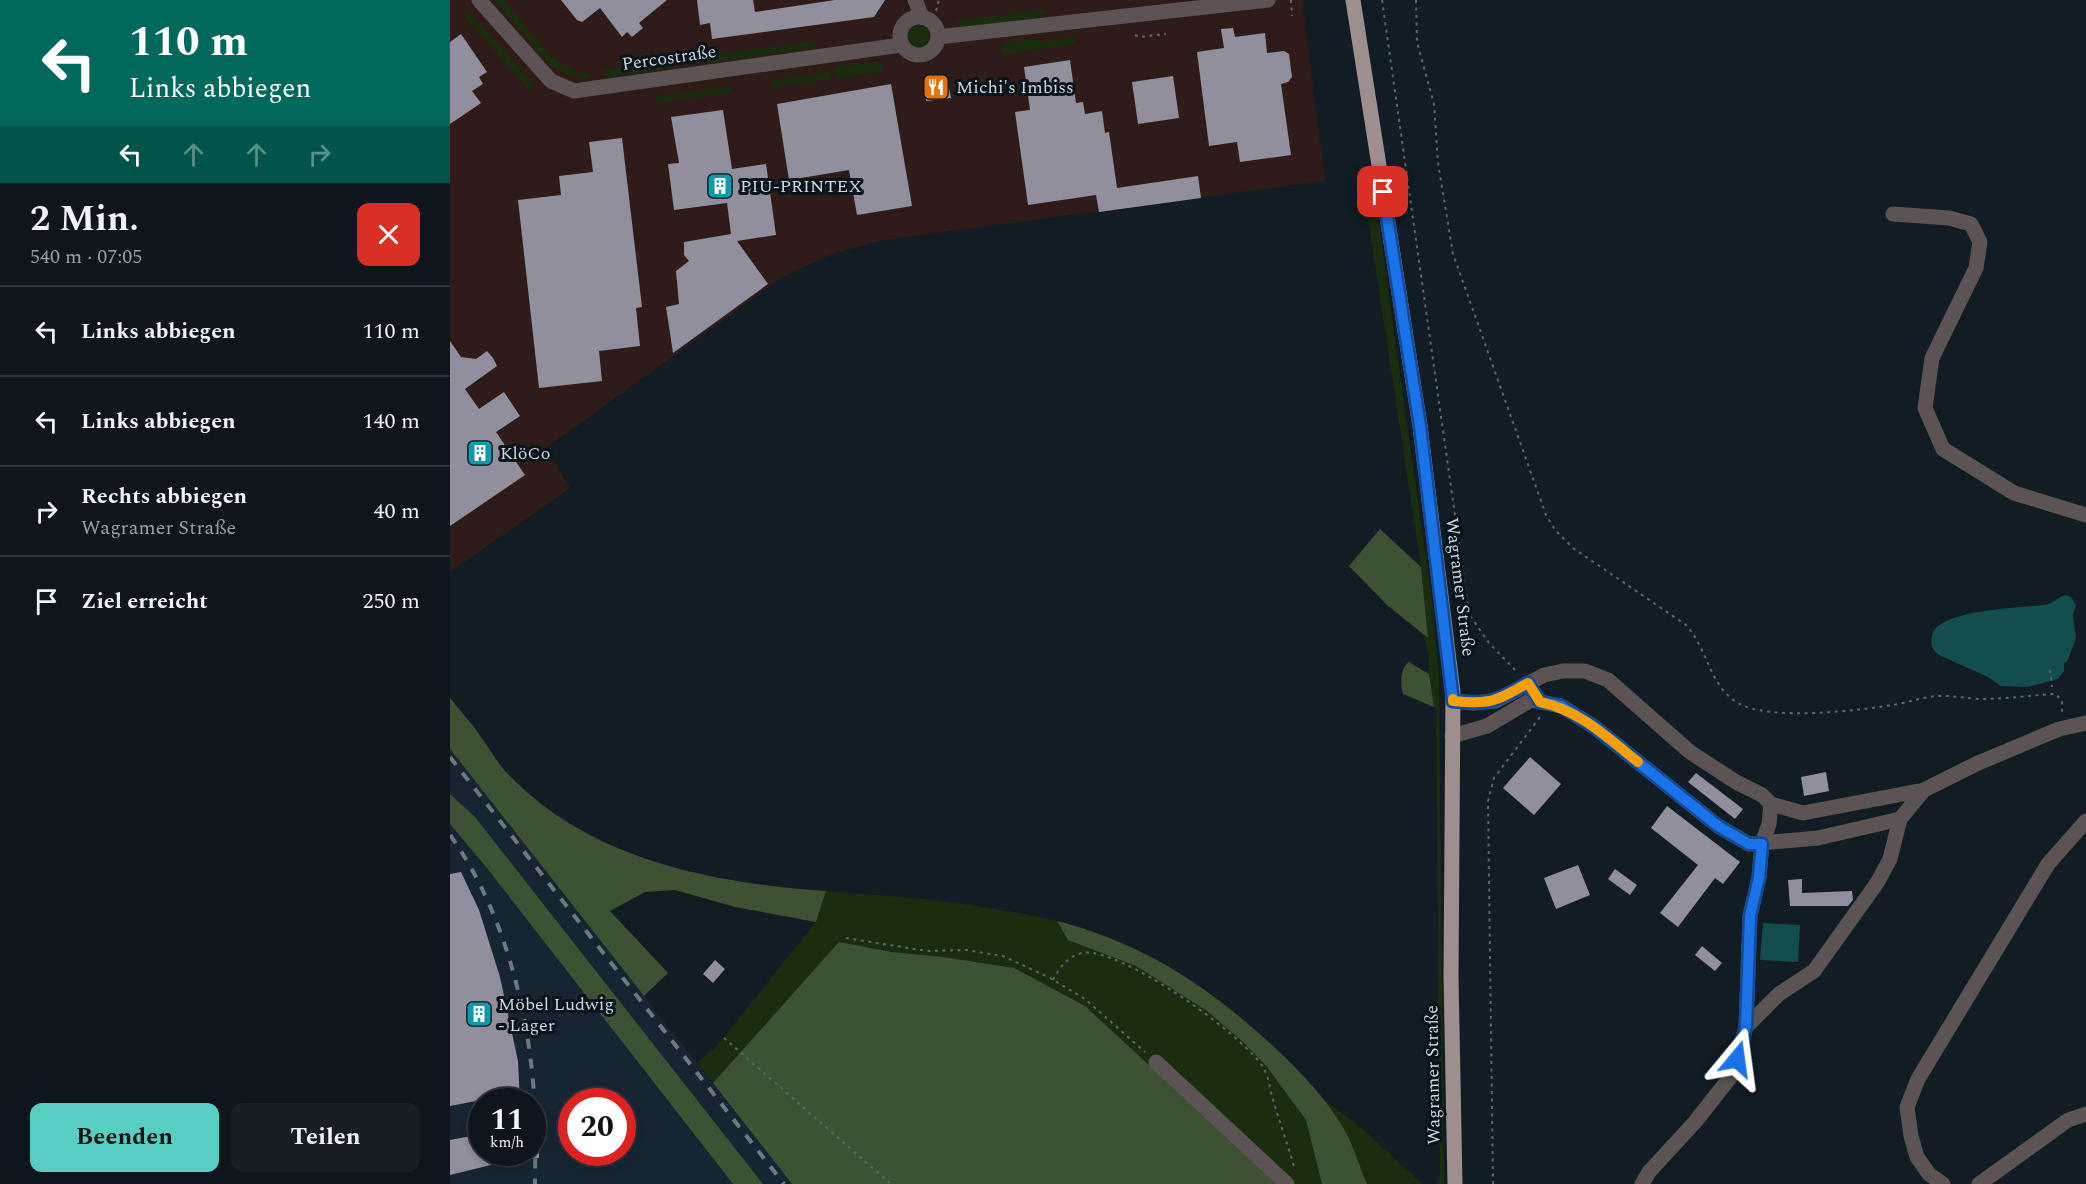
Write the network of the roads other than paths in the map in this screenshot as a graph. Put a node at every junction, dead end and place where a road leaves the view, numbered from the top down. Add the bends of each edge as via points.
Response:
1 (478, 0) edge
2 (915, 0) edge
3 (1268, 0) edge
4 (1353, 0) edge
5 (922, 17) junction
6 (939, 37) junction
7 (902, 45) junction
8 (1893, 214) dead end
9 (2086, 515) edge
10 (1528, 683) junction
11 (1453, 701) junction
12 (1540, 702) junction
13 (2086, 723) edge
14 (1452, 736) junction
15 (1924, 790) junction
16 (1771, 804) junction
17 (1900, 819) junction
18 (2086, 820) edge
19 (1762, 844) junction
20 (1746, 1027) junction
21 (1156, 1062) road end
22 (2086, 1114) edge
23 (1292, 1179) edge
24 (1455, 1184) edge
25 (1642, 1184) edge
26 (1943, 1184) edge
27 (1979, 1184) edge

1 - 7 street, Percostraße via 551,81 574,91
2 - 5 street
3 - 6 street
4 - 11 main road, Wagramer Straße via 1420,426
5 - 6 street via 933,22
5 - 7 street via 904,23 900,30
6 - 7 street via 935,47 923,55 912,55
8 - 9 street via 1949,218 1971,225 1980,242 1976,268 1932,358 1925,408 1943,449 2014,493
10 - 11 street via 1496,701
10 - 12 street
10 - 16 street via 1563,671 1585,671 1608,680 1690,752
11 - 14 main road, Wagramer Straße
12 - 14 street via 1530,700 1487,726
12 - 19 street via 1561,706 1593,726 1718,826 1749,844
13 - 15 street via 2059,729
14 - 24 main road, Wagramer Straße
15 - 16 street via 1803,813
15 - 17 street
16 - 19 street
17 - 19 street via 1818,838
17 - 20 street via 1890,859 1877,883 1814,971 1779,994
18 - 26 street via 2048,864 1918,1079 1907,1107 1911,1136 1917,1157 1929,1174
19 - 20 street via 1750,916
20 - 25 street via 1732,1075
21 - 23 street
22 - 27 street via 2068,1120

